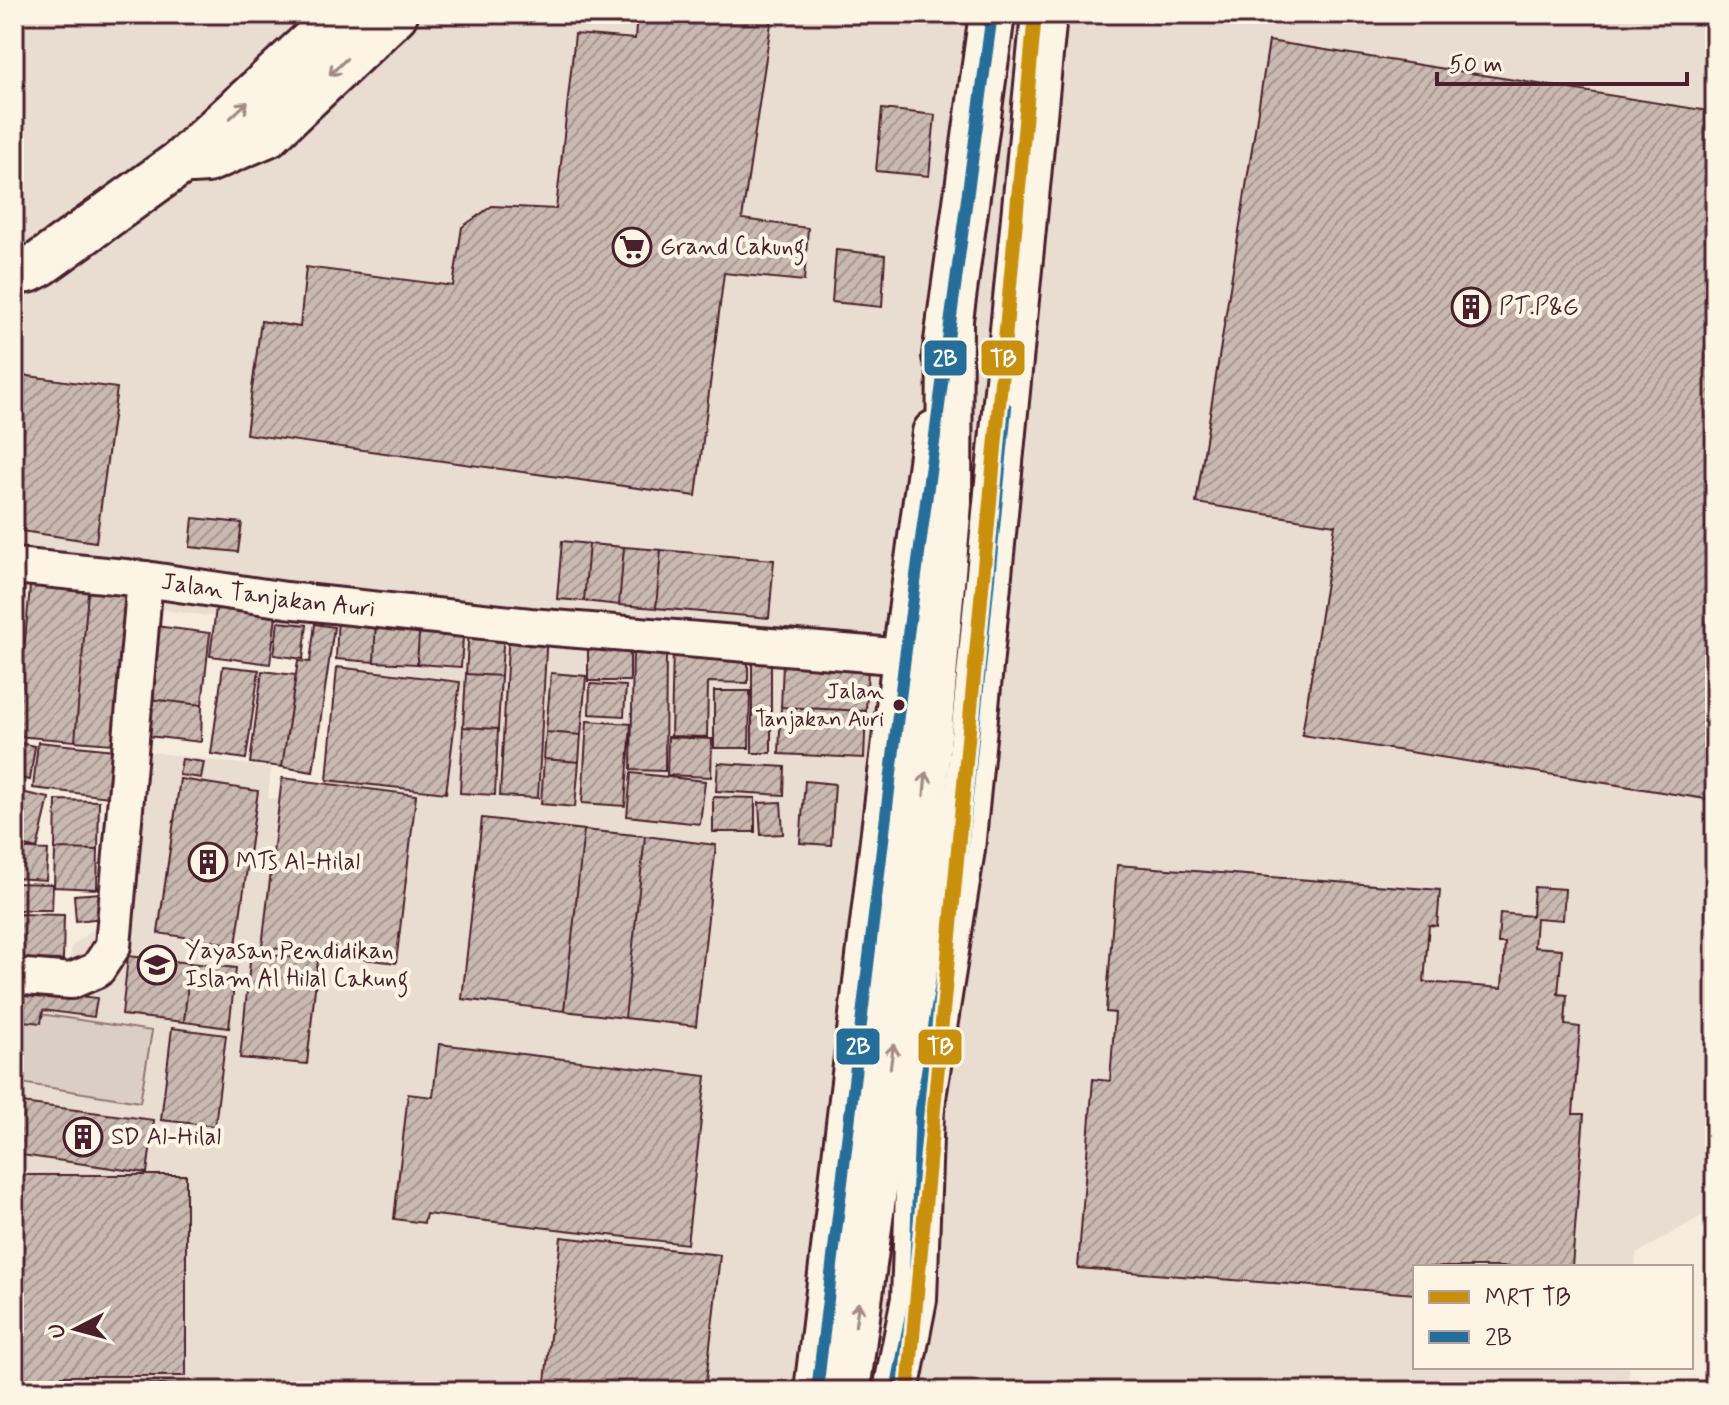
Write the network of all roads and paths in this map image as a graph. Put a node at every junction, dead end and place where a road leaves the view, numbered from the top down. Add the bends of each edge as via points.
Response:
1 (342, 14) edge
2 (395, 14) edge
3 (992, 14) edge
4 (1044, 14) edge
5 (181, 162) junction
6 (14, 272) edge
7 (950, 319) junction
8 (14, 566) edge
9 (145, 579) junction
10 (905, 657) junction
11 (14, 976) edge
12 (817, 1391) edge
13 (847, 1391) edge
14 (896, 1391) edge

5 -> 1 main road
2 -> 5 main road via 268,134 207,160
3 - 7 main road
4 - 14 main road via 962,849 921,1110 914,1299
5 - 6 main road via 40,264
7 - 10 main road
13 -> 7 main road via 918,862 949,503
8 - 9 street, Jalan Tanjakan Auri
9 - 10 street, Jalan Tanjakan Auri via 530,626
9 - 11 street via 113,946 97,970 71,981
10 - 12 main road

